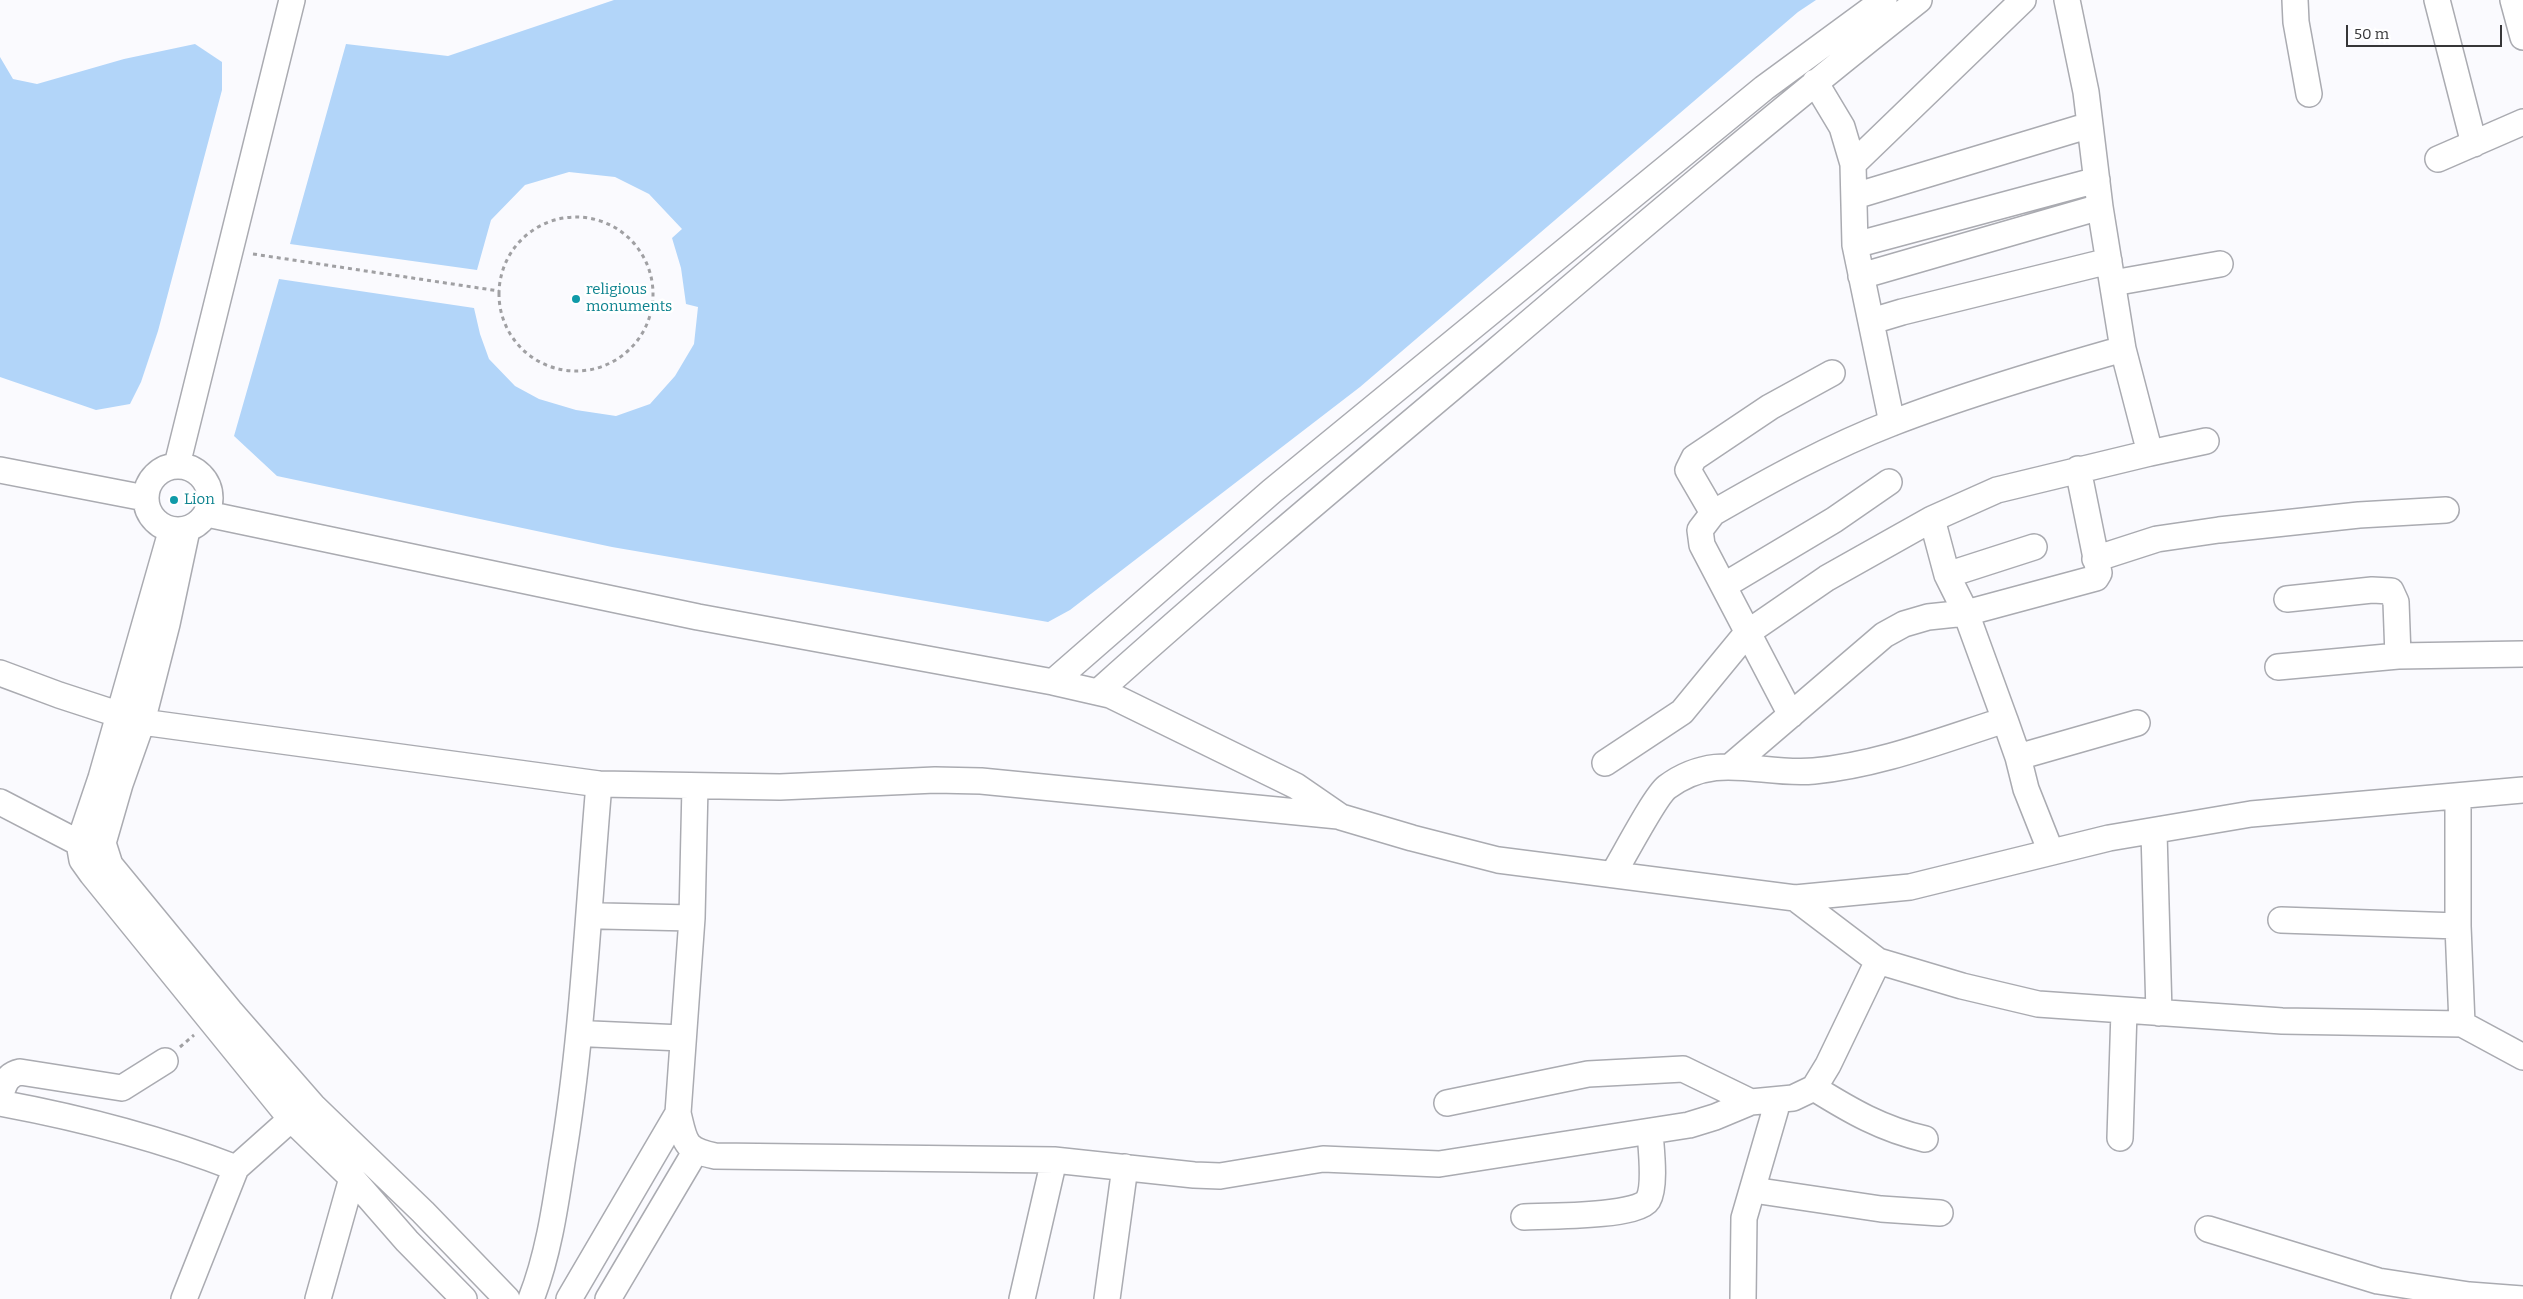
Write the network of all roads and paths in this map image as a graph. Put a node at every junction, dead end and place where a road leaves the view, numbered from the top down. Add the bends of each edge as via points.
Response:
1 (292, 0) edge
2 (1884, 0) edge
3 (1919, 0) edge
4 (2023, 0) edge
5 (2067, 0) edge
6 (2295, 0) edge
7 (2437, 0) edge
8 (2513, 0) edge
9 (2523, 36) edge
10 (1815, 82) junction
11 (2309, 94) dead end
12 (2523, 122) edge
13 (2090, 125) junction
14 (2474, 144) junction
15 (2438, 159) dead end
16 (1853, 164) junction
17 (2097, 180) junction
18 (1855, 196) junction
19 (2100, 207) junction
20 (1607, 216) junction
21 (1625, 241) junction
22 (1855, 245) junction
23 (230, 251) junction
24 (2220, 264) dead end
25 (2111, 272) junction
26 (1861, 276) junction
27 (499, 291) junction
28 (1872, 321) junction
29 (2123, 349) junction
30 (1832, 373) dead end
31 (1892, 423) junction
32 (2206, 441) dead end
33 (2150, 453) junction
34 (177, 465) junction
35 (2078, 469) junction
36 (0, 470) edge
37 (1889, 482) dead end
38 (145, 498) junction
39 (2446, 510) dead end
40 (1712, 512) junction
41 (207, 514) junction
42 (1932, 520) junction
43 (179, 530) junction
44 (2034, 547) dead end
45 (2095, 559) junction
46 (1947, 575) junction
47 (1725, 585) junction
48 (2287, 599) dead end
49 (1966, 613) junction
50 (1747, 633) junction
51 (2523, 654) edge
52 (2398, 656) junction
53 (2278, 667) dead end
54 (0, 673) edge
55 (1053, 682) junction
56 (1098, 692) junction
57 (1791, 715) junction
58 (131, 719) junction
59 (2005, 720) junction
60 (2137, 723) dead end
61 (2018, 758) junction
62 (1605, 763) dead end
63 (1731, 766) junction
64 (599, 784) junction
65 (695, 786) junction
66 (2523, 790) edge
67 (2458, 796) junction
68 (0, 802) edge
69 (1341, 816) junction
70 (2154, 832) junction
71 (79, 842) junction
72 (2051, 852) junction
73 (1613, 874) junction
74 (1795, 898) junction
75 (602, 916) dead end
76 (692, 918) junction
77 (2281, 920) dead end
78 (2458, 926) junction
79 (1878, 961) junction
80 (2124, 1011) junction
81 (2159, 1013) junction
82 (211, 1020) junction
83 (2462, 1024) junction
84 (592, 1034) dead end
85 (682, 1038) junction
86 (2523, 1058) edge
87 (165, 1061) joint
88 (1814, 1088) junction
89 (0, 1097) edge
90 (1778, 1101) junction
91 (1751, 1102) junction
92 (0, 1103) edge
93 (1447, 1103) dead end
94 (313, 1106) junction
95 (678, 1113) junction
96 (291, 1119) junction
97 (1650, 1132) junction
98 (2120, 1138) dead end
99 (1925, 1139) dead end
100 (695, 1152) junction
101 (1054, 1160) junction
102 (1125, 1167) junction
103 (236, 1168) junction
104 (352, 1178) junction
105 (1753, 1190) junction
106 (1940, 1213) dead end
107 (1524, 1217) dead end
108 (2208, 1229) dead end
109 (184, 1299) edge
110 (318, 1299) edge
111 (464, 1299) edge
112 (507, 1299) edge
113 (531, 1299) edge
114 (569, 1299) edge
115 (608, 1299) edge
116 (1022, 1299) edge
117 (1108, 1299) edge
118 (1742, 1299) edge
119 (2523, 1299) edge

1 - 23 street
2 - 20 street via 1764,88
3 - 10 street
4 - 16 street
5 - 13 street
6 - 11 street
7 - 14 street
8 - 9 street
10 - 16 street via 1842,127
10 - 21 street
12 - 14 street
13 - 17 street
13 - 18 street
14 - 15 street
16 - 18 street
17 - 19 street
17 - 22 street
18 - 22 street
19 - 25 street
19 - 26 street
20 - 21 street
20 - 55 street via 1272,491
21 - 56 street via 1198,601
22 - 26 street
23 - 27 path
23 - 34 street
24 - 25 street
25 - 28 street via 1902,312
25 - 29 street
26 - 28 street
27 - 27 path via 502,318 515,342 534,360 572,372 599,369 623,356 641,337 652,312 650,270 637,246 616,228 581,216 554,220 530,232 512,252 501,276
28 - 31 street
29 - 31 street via 2044,371
29 - 33 street
30 - 40 street via 1770,407 1694,458 1688,470
31 - 40 street
32 - 33 street
33 - 35 street
34 - 38 street via 154,475 147,486
34 - 41 street via 190,467 207,483 210,495
35 - 42 street via 1997,490
35 - 45 street
36 - 38 street
37 - 47 street via 1834,520
38 - 43 street via 148,512 156,523
39 - 45 street via 2358,515 2210,531 2156,539
40 - 47 street via 1700,530 1702,545
41 - 43 street via 195,526
41 - 55 street via 698,617
42 - 46 street
42 - 50 street via 1827,578
43 - 58 street via 167,624
44 - 46 street
45 - 49 street via 2098,573 2092,580
46 - 49 street
47 - 50 street
48 - 52 street via 2391,591 2396,602
49 - 57 street via 1928,617 1904,624 1884,635
49 - 59 street
50 - 57 street
50 - 62 street via 1682,712
51 - 52 street
52 - 53 street
54 - 58 street
55 - 56 street
56 - 69 street via 1296,786
57 - 63 street
58 - 64 street
58 - 71 street
58 - 94 street via 120,784 103,843 110,864 230,1011
59 - 61 street
59 - 63 street via 1885,758 1813,771
60 - 61 street
61 - 72 street via 2026,789
63 - 73 street via 1700,769 1665,788
64 - 65 street
64 - 113 street via 572,1106 539,1278
65 - 69 street via 982,781
65 - 76 street
66 - 67 street
67 - 70 street via 2252,814
67 - 78 street
68 - 71 street
69 - 73 street via 1498,860
70 - 72 street via 2109,838
70 - 81 street
71 - 82 street via 82,860 92,874
72 - 74 street via 1910,887
73 - 74 street
74 - 79 street
75 - 76 street
76 - 85 street
77 - 78 street
78 - 83 street
79 - 80 street via 2038,1004
79 - 88 street
80 - 81 street
80 - 98 street
81 - 83 street via 2282,1021
82 - 87 path
82 - 96 street
83 - 86 street
84 - 85 street
85 - 95 street
87 - 89 street via 122,1088 20,1072 5,1082
88 - 90 street
88 - 99 street via 1860,1116 1898,1133
90 - 91 street
90 - 105 street
91 - 93 street via 1683,1068 1588,1074
91 - 97 street via 1689,1125
92 - 103 street via 122,1129
94 - 96 street
94 - 112 street via 424,1212
95 - 100 street via 684,1139
95 - 114 street
96 - 103 street
96 - 104 street
97 - 102 street via 1439,1164 1323,1159 1220,1176
97 - 107 street via 1651,1184 1648,1201 1642,1206 1622,1212
100 - 101 street via 715,1156
100 - 115 street
101 - 102 street
101 - 116 street
102 - 117 street
103 - 109 street
104 - 110 street
104 - 111 street
105 - 106 street via 1881,1209
105 - 118 street via 1744,1218
108 - 119 street via 2378,1281 2469,1295

